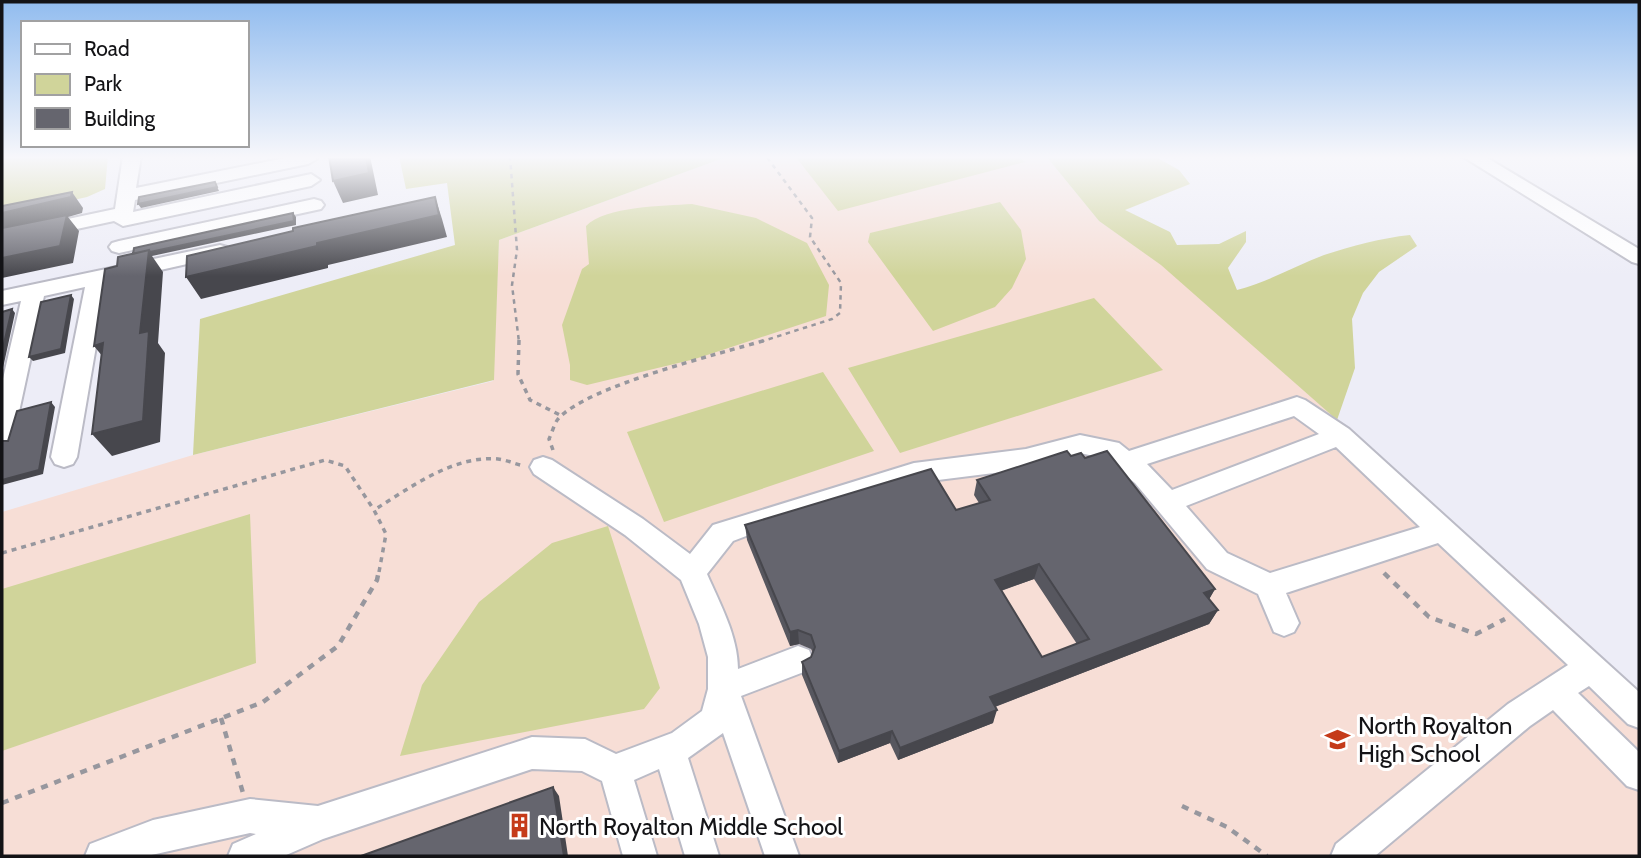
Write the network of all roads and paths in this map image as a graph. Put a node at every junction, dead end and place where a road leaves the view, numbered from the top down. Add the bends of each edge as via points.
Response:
1 (126, 196) edge
2 (172, 196) edge
3 (211, 196) edge
4 (313, 196) edge
5 (512, 196) edge
6 (796, 196) edge
7 (1537, 196) edge
8 (124, 210) junction
9 (2, 239) edge
10 (119, 247) junction
11 (237, 247) edge
12 (1639, 258) edge
13 (106, 275) junction
14 (34, 291) junction
15 (2, 298) edge
16 (562, 416) junction
17 (2, 435) edge
18 (1340, 436) junction
19 (64, 457) dead end
20 (1124, 461) junction
21 (543, 467) junction
22 (1166, 503) junction
23 (374, 510) junction
24 (1442, 531) junction
25 (2, 553) edge
26 (692, 572) junction
27 (1384, 573) dead end
28 (1269, 586) junction
29 (1507, 618) dead end
30 (1284, 623) dead end
31 (798, 660) dead end
32 (1591, 667) junction
33 (723, 689) junction
34 (1555, 691) junction
35 (1639, 713) edge
36 (221, 718) junction
37 (669, 749) junction
38 (615, 771) junction
39 (1639, 774) edge
40 (244, 795) dead end
41 (2, 803) edge
42 (1182, 806) dead end
43 (318, 823) junction
44 (102, 856) edge
45 (246, 856) edge
46 (640, 856) edge
47 (702, 856) edge
48 (782, 856) edge
49 (1267, 856) edge
50 (1348, 856) edge

1 - 8 street
2 - 8 street
3 - 8 street
4 - 10 street via 315,211
5 - 16 path via 518,374 530,400
6 - 16 path via 812,218 810,237 841,283 840,313 618,386
7 - 12 street
8 - 9 street
8 - 10 street
10 - 13 street
11 - 13 street
13 - 14 street
13 - 19 street
14 - 15 street
14 - 17 street
16 - 21 path via 549,439 554,449
18 - 20 street via 1297,406
18 - 22 street
18 - 24 street
20 - 22 street
20 - 26 street via 1110,450 1080,444 1026,459 914,473 723,533
21 - 23 path via 497,459 468,461
21 - 26 street via 635,527
22 - 28 street via 1217,561
23 - 25 path via 345,466 325,460
23 - 36 path via 386,534 377,580 338,646 263,702
24 - 28 street
24 - 32 street
26 - 33 street via 723,657
27 - 29 path via 1429,617 1476,634
28 - 30 street
31 - 33 street
32 - 34 street
32 - 35 street
33 - 37 street via 715,720
33 - 48 street
34 - 39 street
34 - 50 street via 1510,722
36 - 40 path
36 - 41 path
37 - 38 street
37 - 47 street
38 - 43 street via 585,755 532,753
38 - 46 street
42 - 49 path via 1231,828
43 - 44 street via 250,816 153,837
43 - 45 street

